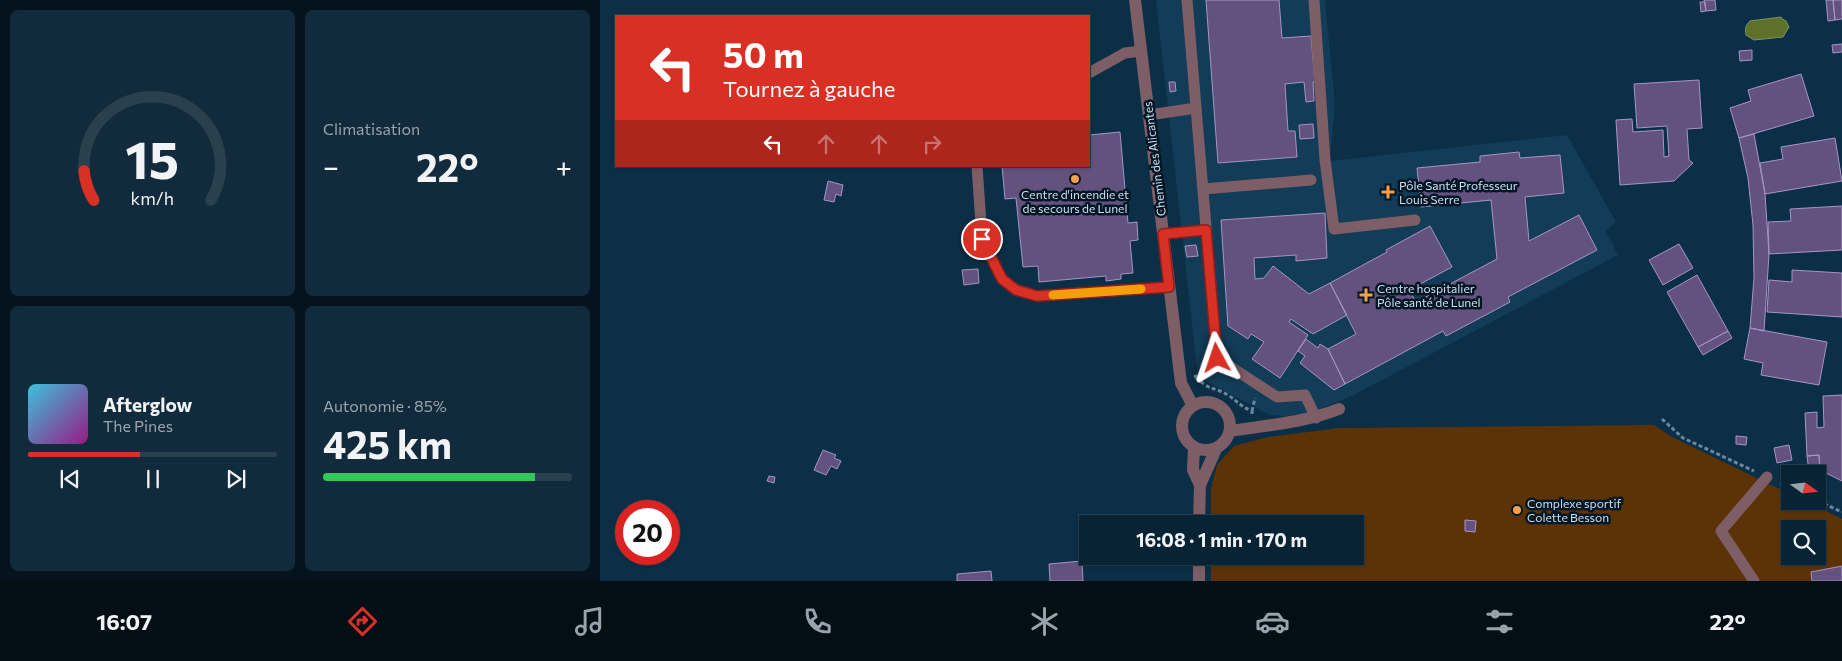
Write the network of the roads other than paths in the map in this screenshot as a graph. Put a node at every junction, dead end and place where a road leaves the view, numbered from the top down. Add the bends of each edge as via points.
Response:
1 (1135, 0) edge
2 (1187, 0) edge
3 (1314, 0) edge
4 (1141, 51) junction
5 (1090, 73) edge
6 (1196, 108) junction
7 (1149, 115) junction
8 (977, 167) edge
9 (1311, 180) dead end
10 (1203, 189) junction
11 (1415, 220) dead end
12 (1206, 230) junction
13 (1163, 234) junction
14 (1169, 287) junction
15 (1192, 406) junction
16 (1339, 409) dead end
17 (1316, 418) junction
18 (1230, 431) junction
19 (1194, 448) junction
20 (1216, 449) junction
21 (1767, 477) road end
22 (1200, 485) junction
23 (1199, 515) edge
24 (1199, 565) edge
25 (1199, 581) edge
26 (1754, 581) edge

1 - 4 street, Chemin des Alicantes
2 - 6 lane
3 - 11 lane via 1325,160 1334,228
4 - 5 lane via 1125,54
4 - 7 street, Chemin des Alicantes
6 - 7 lane
6 - 10 lane
7 - 13 street, Chemin des Alicantes
8 - 14 lane via 982,239 1002,279 1016,290 1037,296
9 - 10 lane
10 - 12 lane
12 - 13 lane
12 - 17 lane via 1217,358 1277,397 1306,395
13 - 14 street, Chemin des Alicantes
14 - 15 street, Chemin des Alicantes via 1181,383
15 - 18 street via 1200,402 1216,404 1228,415
15 - 19 street via 1186,412 1182,427 1183,435
16 - 17 street
17 - 18 street
18 - 20 street
19 - 20 street
19 - 22 street via 1193,470
20 - 22 street
21 - 26 lane via 1721,531
22 - 23 street
24 - 25 street

